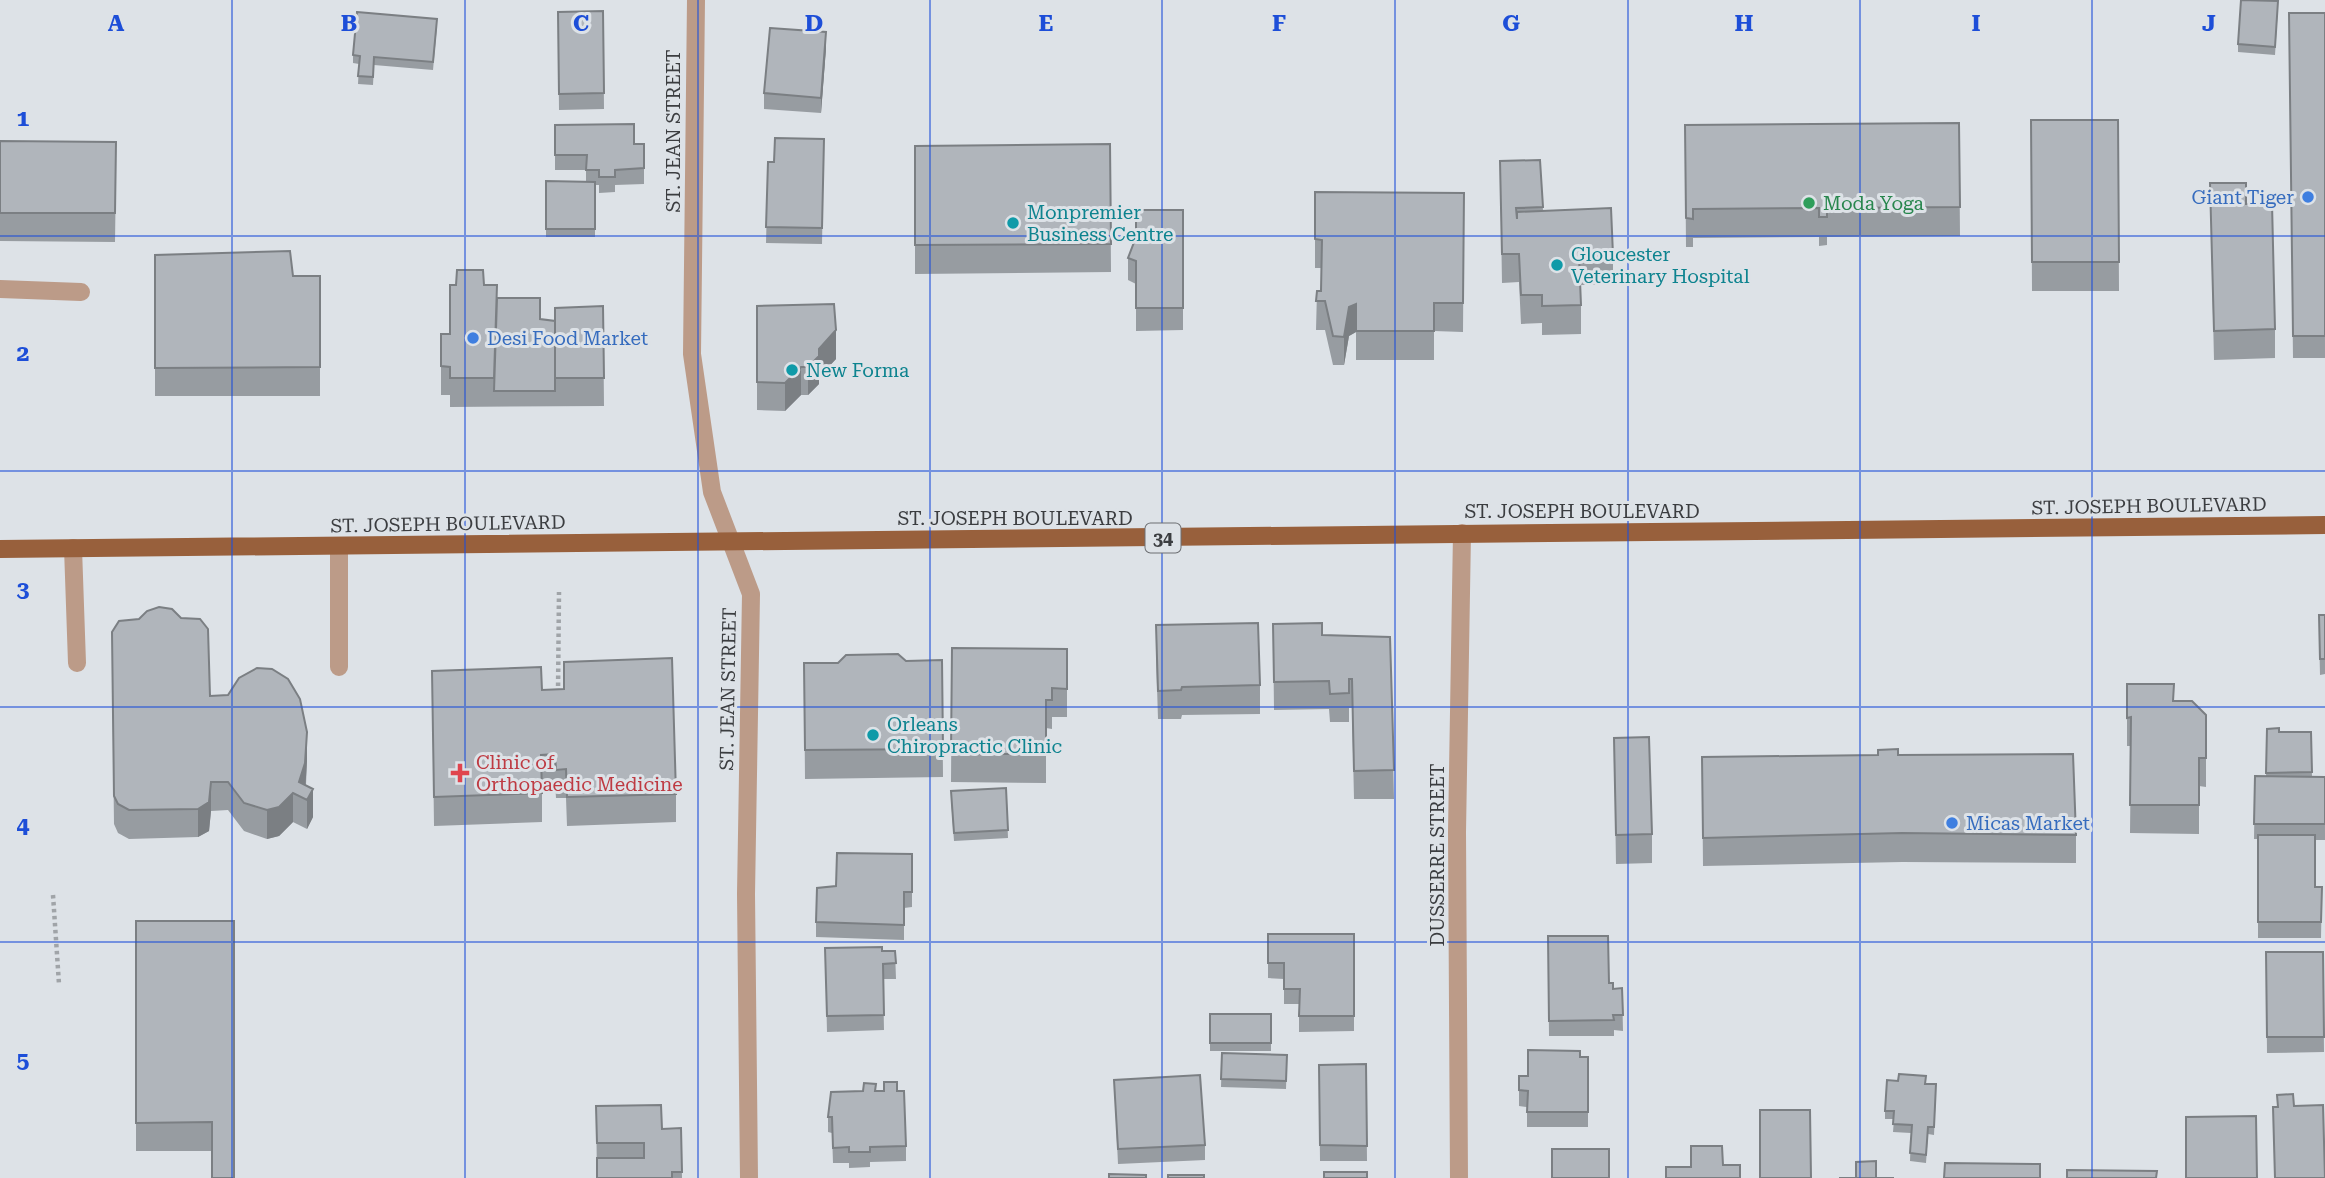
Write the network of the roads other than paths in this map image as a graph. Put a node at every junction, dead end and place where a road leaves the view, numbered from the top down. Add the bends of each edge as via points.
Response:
1 (696, 0) edge
2 (0, 289) edge
3 (81, 292) dead end
4 (2325, 525) edge
5 (1462, 533) junction
6 (730, 542) junction
7 (339, 546) junction
8 (73, 548) junction
9 (0, 549) edge
10 (77, 663) dead end
11 (339, 667) dead end
12 (749, 1178) edge
13 (1459, 1178) edge

1 - 6 street, ST. JEAN STREET via 692,354 712,492
2 - 3 street
4 - 5 main road, ST. JOSEPH BOULEVARD / 34
5 - 6 main road, ST. JOSEPH BOULEVARD / 34
5 - 13 street, DUSSERRE STREET via 1457,832
6 - 7 main road, ST. JOSEPH BOULEVARD / 34
6 - 12 street, ST. JEAN STREET via 751,594 746,894
7 - 8 main road, ST. JOSEPH BOULEVARD / 34
7 - 11 street
8 - 9 main road, ST. JOSEPH BOULEVARD / 34
8 - 10 street

